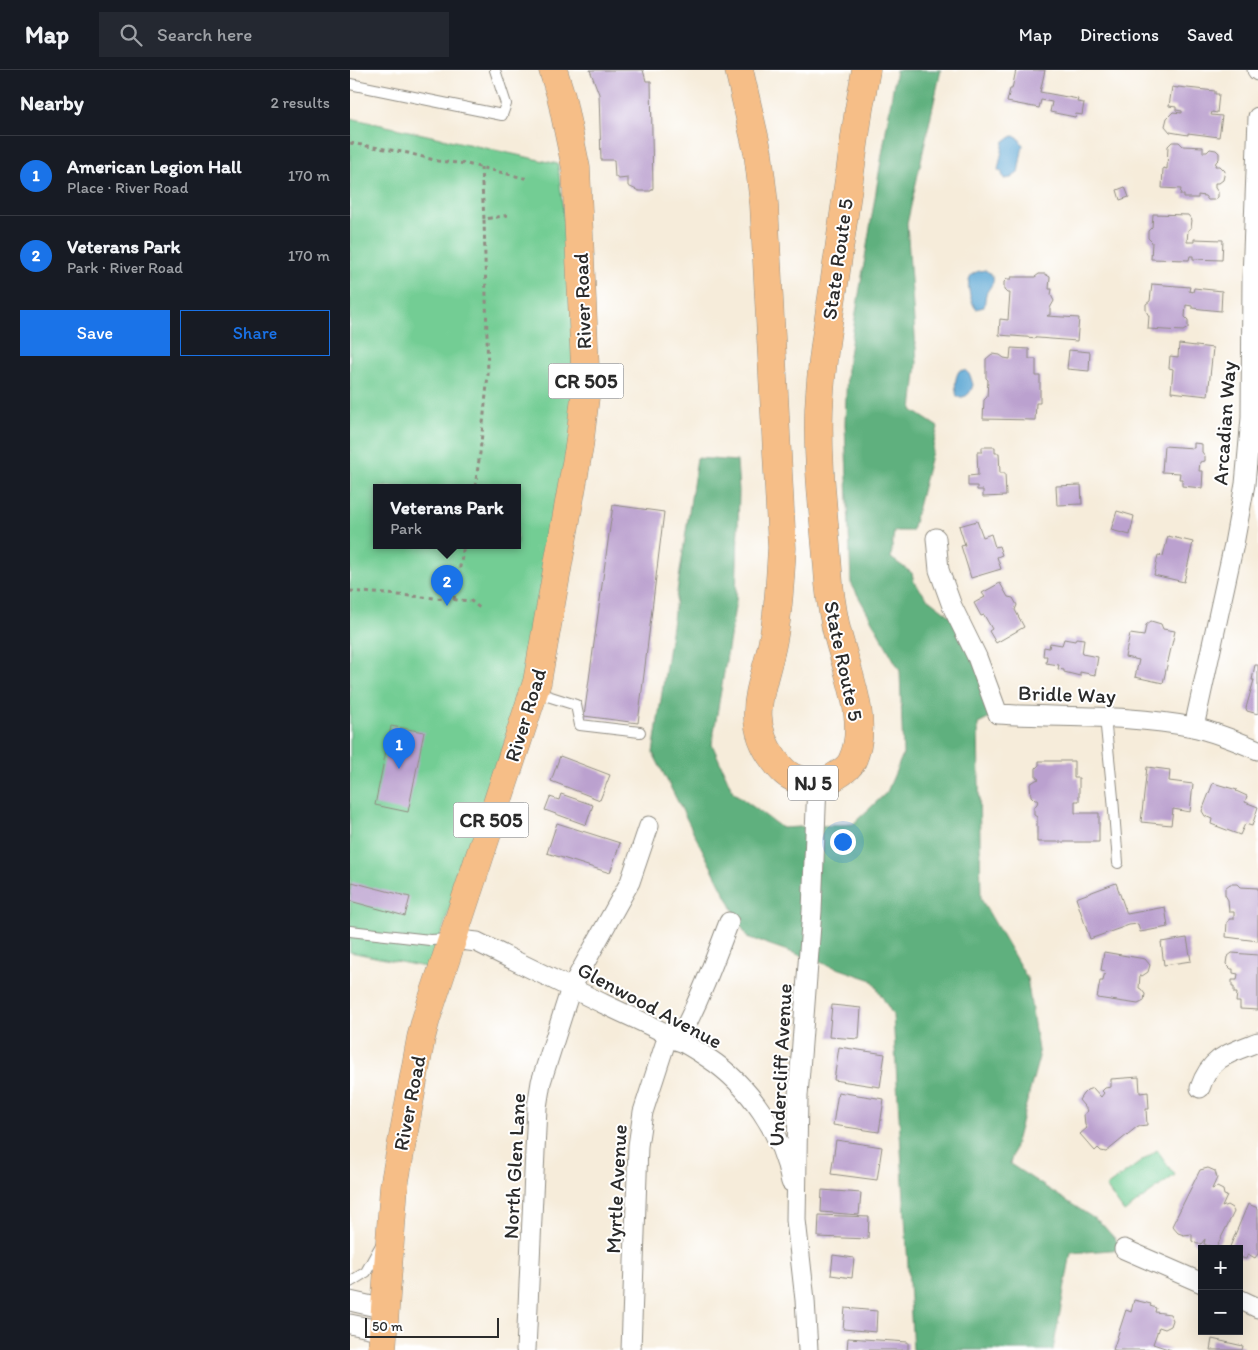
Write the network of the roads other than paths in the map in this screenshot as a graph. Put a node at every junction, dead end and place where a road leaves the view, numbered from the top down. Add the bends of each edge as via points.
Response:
1 (495, 70) edge
2 (553, 70) edge
3 (739, 70) edge
4 (866, 70) edge
5 (350, 84) edge
6 (1258, 116) edge
7 (936, 538) dead end
8 (534, 691) junction
9 (1105, 717) junction
10 (1194, 727) junction
11 (640, 732) dead end
12 (1258, 750) edge
13 (817, 783) junction
14 (649, 826) dead end
15 (1118, 863) dead end
16 (729, 922) dead end
17 (350, 932) edge
18 (452, 939) junction
19 (572, 988) junction
20 (673, 1038) junction
21 (1258, 1042) edge
22 (1200, 1088) dead end
23 (392, 1216) junction
24 (796, 1220) junction
25 (1124, 1249) dead end
26 (1198, 1281) edge
27 (350, 1282) edge
28 (350, 1301) edge
29 (1243, 1301) edge
30 (1258, 1308) edge
31 (350, 1324) edge
32 (383, 1330) edge
33 (526, 1350) edge
34 (631, 1350) edge
35 (808, 1350) edge

1 - 5 lane via 506,104 502,115
2 - 8 main road, River Road / CR 505 via 576,168 586,389 579,448
3 - 13 main road, NJ 5 via 758,154 764,204 782,548 779,599 770,655 758,696 757,716 761,735 780,769 792,778
4 - 13 main road, State Route 5 / NJ 5 via 823,358 819,410 829,589 858,710 859,736 852,762 844,771 830,780
6 - 10 street, Arcadian Way via 1251,418 1245,484
7 - 9 street, Bridle Way via 939,570 998,714
8 - 11 lane via 576,705 580,725
8 - 18 main road, River Road / CR 505
9 - 10 street, Bridle Way
9 - 15 lane
10 - 12 street, Bridle Way
13 - 24 street, Undercliff Avenue via 812,911 798,1096
14 - 19 street, North Glen Lane via 630,882
16 - 20 street, Myrtle Avenue via 692,1014
17 - 18 lane via 430,940
18 - 19 street, Glenwood Avenue via 477,942
18 - 23 main road, River Road / CR 505 via 421,1038 396,1172
19 - 20 street, Glenwood Avenue
19 - 33 street, North Glen Lane via 541,1082 537,1106
20 - 24 street, Glenwood Avenue via 708,1058 752,1099 768,1123 790,1174
20 - 34 street, Myrtle Avenue via 643,1112 638,1146
21 - 22 street via 1216,1060
23 - 27 lane via 366,1272
23 - 32 main road, River Road / CR 505
24 - 35 street, Undercliff Avenue
25 - 26 street
28 - 32 street
29 - 30 street
31 - 32 street

